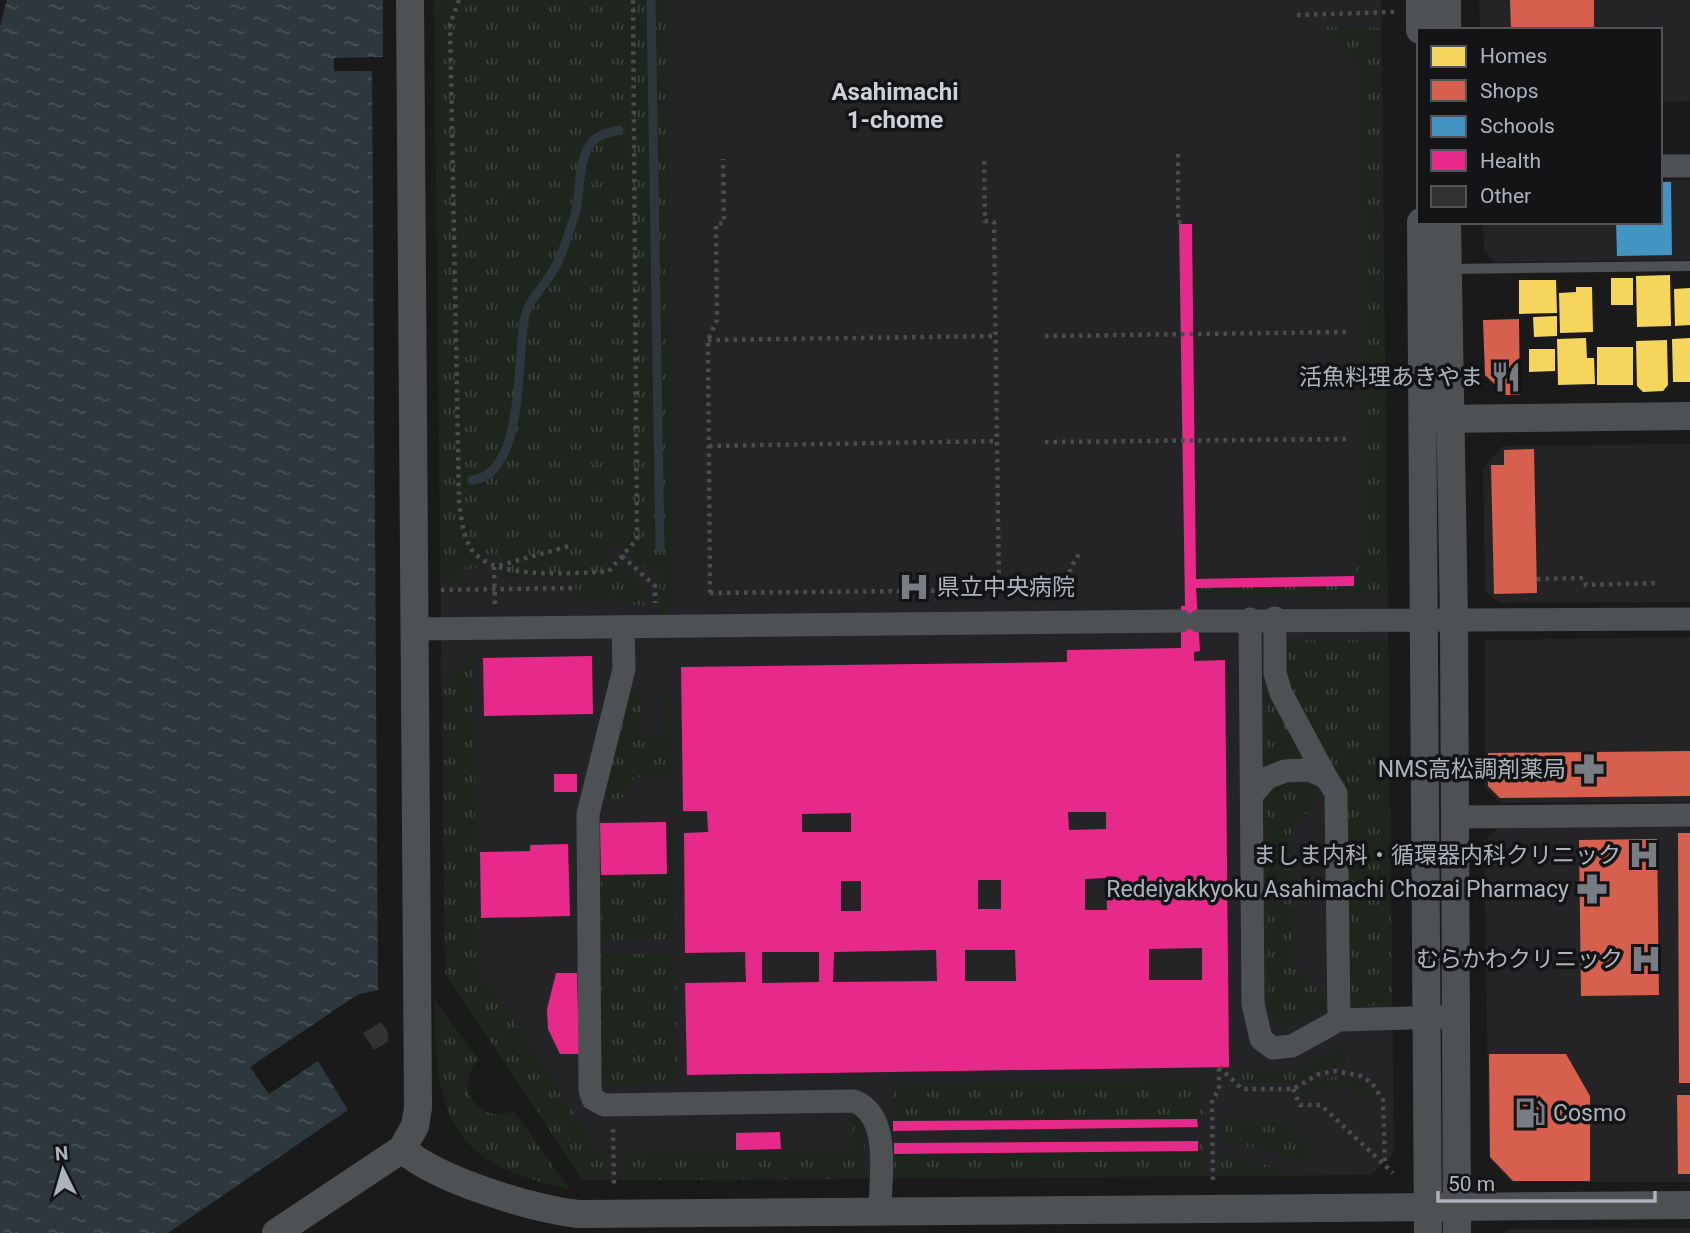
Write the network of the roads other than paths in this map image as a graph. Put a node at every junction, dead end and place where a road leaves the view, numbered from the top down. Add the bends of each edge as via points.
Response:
1 (410, 0) edge
2 (1420, 0) edge
3 (1447, 0) edge
4 (1420, 28) edge
5 (1447, 28) edge
6 (1662, 166) edge
7 (1690, 166) edge
8 (1422, 224) edge
9 (1446, 224) edge
10 (1690, 266) edge
11 (1434, 269) junction
12 (1690, 416) edge
13 (1451, 419) junction
14 (1422, 420) junction
15 (1275, 618) junction
16 (1423, 618) junction
17 (1250, 619) junction
18 (1690, 619) edge
19 (1454, 621) junction
20 (623, 627) junction
21 (413, 629) junction
22 (1326, 777) junction
23 (1252, 796) junction
24 (1690, 815) edge
25 (1454, 817) junction
26 (1440, 1017) junction
27 (1339, 1020) junction
28 (402, 1149) junction
29 (1690, 1205) edge
30 (880, 1211) junction
31 (1428, 1220) edge
32 (1457, 1220) edge
33 (276, 1233) edge

1 - 21 street
2 - 4 street
3 - 5 street
6 - 7 street
8 - 11 street
9 - 11 street
10 - 11 lane
11 - 13 street
11 - 14 street
12 - 13 street
13 - 14 street
13 - 19 street
14 - 16 street
15 - 16 street
15 - 17 street
15 - 22 street via 1275,673 1281,693
16 - 19 street
16 - 26 street
17 - 20 street
17 - 23 street
18 - 19 street
19 - 25 street
20 - 21 street
20 - 30 street via 624,669 588,814 593,1099 604,1105 854,1101 870,1110 878,1125
21 - 28 street via 418,1108 411,1139
22 - 23 street via 1309,770 1285,771 1267,778
22 - 27 street via 1336,793
23 - 27 street via 1254,1004 1261,1038 1273,1048 1292,1046
24 - 25 street
25 - 26 street
26 - 27 street
26 - 31 street
26 - 32 street
28 - 30 street via 436,1171 548,1210 578,1214
28 - 33 street
29 - 32 street
30 - 31 street
31 - 32 street

